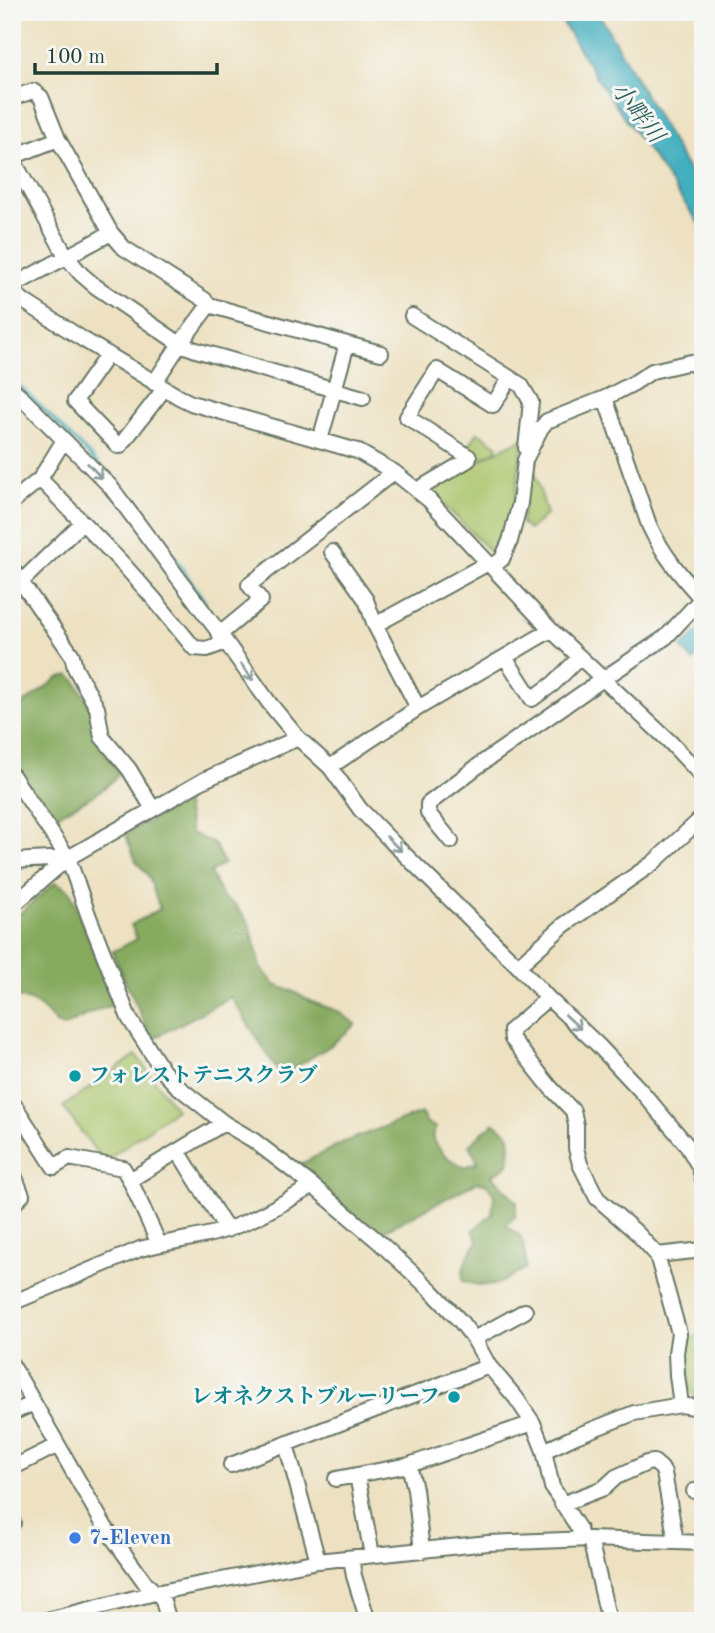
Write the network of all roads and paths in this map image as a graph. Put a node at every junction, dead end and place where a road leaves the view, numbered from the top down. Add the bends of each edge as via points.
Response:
1 (12, 98) edge
2 (58, 139) junction
3 (12, 158) edge
4 (111, 233) junction
5 (66, 256) junction
6 (12, 285) edge
7 (12, 291) edge
8 (209, 305) junction
9 (412, 316) dead end
10 (180, 344) junction
11 (347, 344) junction
12 (381, 353) dead end
13 (108, 354) junction
14 (703, 372) edge
15 (510, 378) junction
16 (159, 386) junction
17 (12, 388) edge
18 (335, 390) junction
19 (363, 398) dead end
20 (605, 398) junction
21 (64, 440) junction
22 (320, 440) junction
23 (525, 460) junction
24 (394, 472) junction
25 (40, 479) junction
26 (417, 490) junction
27 (12, 502) edge
28 (82, 523) junction
29 (332, 552) dead end
30 (490, 565) junction
31 (12, 569) edge
32 (22, 581) junction
33 (702, 597) edge
34 (375, 625) junction
35 (551, 629) junction
36 (223, 638) junction
37 (505, 657) junction
38 (580, 657) junction
39 (603, 679) junction
40 (418, 708) junction
41 (298, 738) junction
42 (330, 767) junction
43 (12, 775) edge
44 (703, 778) edge
45 (153, 809) junction
46 (703, 817) edge
47 (451, 841) dead end
48 (68, 858) junction
49 (12, 861) edge
50 (12, 906) edge
51 (519, 966) junction
52 (548, 999) junction
53 (12, 1107) edge
54 (224, 1123) junction
55 (178, 1151) junction
56 (12, 1170) edge
57 (130, 1180) junction
58 (703, 1180) edge
59 (313, 1186) junction
60 (12, 1206) edge
61 (226, 1230) junction
62 (159, 1244) junction
63 (703, 1250) edge
64 (657, 1255) junction
65 (12, 1303) edge
66 (525, 1311) dead end
67 (474, 1339) junction
68 (12, 1365) edge
69 (489, 1366) junction
70 (34, 1403) junction
71 (681, 1405) junction
72 (703, 1405) edge
73 (12, 1413) edge
74 (533, 1423) junction
75 (58, 1444) junction
76 (286, 1444) junction
77 (544, 1451) junction
78 (231, 1465) dead end
79 (409, 1465) junction
80 (12, 1468) edge
81 (357, 1475) junction
82 (336, 1479) dead end
83 (562, 1504) junction
84 (585, 1539) junction
85 (676, 1542) junction
86 (703, 1543) edge
87 (422, 1551) junction
88 (372, 1555) junction
89 (351, 1558) junction
90 (318, 1561) junction
91 (155, 1593) junction
92 (43, 1621) edge
93 (169, 1621) edge
94 (368, 1621) edge
95 (609, 1621) edge

1 - 2 street via 37,93
2 - 3 street
2 - 4 street
3 - 5 street
4 - 5 street
4 - 8 street via 124,247
5 - 6 street
5 - 10 street via 95,286
7 - 13 street
8 - 10 street
8 - 11 street
9 - 15 street
10 - 16 street
10 - 18 street
11 - 12 street
11 - 18 street
13 - 16 street
13 - 16 street via 75,401 118,446
14 - 20 street via 691,362 652,371
15 - 23 street via 521,385 531,402
15 - 26 street via 493,405 437,370 407,417 469,457
16 - 22 street via 191,403
17 - 21 street
18 - 19 street
18 - 22 street
20 - 23 street via 547,421
20 - 33 street via 657,543
21 - 25 street
21 -> 36 street via 110,486
22 - 24 street via 357,451
23 - 30 street via 510,541 502,559
24 - 26 street
24 - 36 street via 249,585 261,600
25 - 27 street
25 - 28 street
26 - 30 street
28 - 32 street
28 - 36 street via 194,648 207,649
29 - 34 street via 366,600
30 - 34 street
30 - 35 street
31 - 32 street
32 - 45 street via 72,655 97,708 102,737 129,769
33 - 39 street via 666,637
34 - 40 street
35 - 37 street
35 - 38 street
36 -> 41 street
37 - 38 street via 532,699
37 - 40 street
38 - 39 street
39 - 44 street
39 - 47 street via 428,804 428,813
40 - 42 street
41 - 42 street
41 - 45 street via 204,780
42 -> 51 street via 360,809
43 - 48 street
45 - 48 street
46 - 51 street via 653,863 564,926
48 - 49 street
48 - 50 street
48 - 54 street via 129,1018 170,1079
51 - 52 street
52 -> 58 street via 642,1092 686,1144
52 - 64 street via 511,1030 512,1039 573,1111 580,1164 597,1198
53 - 57 street via 54,1167 69,1158 123,1168
54 - 55 street
54 - 59 street
55 - 57 street
55 - 61 street
56 - 60 street via 22,1195
57 - 62 street
59 - 61 street
59 - 67 street via 431,1290
61 - 62 street
62 - 65 street
63 - 64 street
64 - 71 street via 679,1333 676,1353
66 - 67 street
67 - 69 street
68 - 70 street
69 - 74 street
69 - 76 street
70 - 73 street
70 - 75 street
71 - 72 street
71 - 77 street via 634,1413
74 - 77 street
74 - 79 street
75 - 80 street
75 - 91 street via 106,1527
76 - 78 street
76 - 90 street
77 - 83 street via 552,1487
79 - 81 street
79 - 87 street
81 - 82 street
81 - 88 street
83 - 84 street
83 - 85 street via 654,1462 664,1473
84 - 85 street
84 - 87 street via 488,1542
84 - 95 street
85 - 86 street
87 - 88 street
88 - 89 street
89 - 90 street
89 - 94 street
90 - 91 street
91 - 92 street
91 - 93 street via 162,1598

